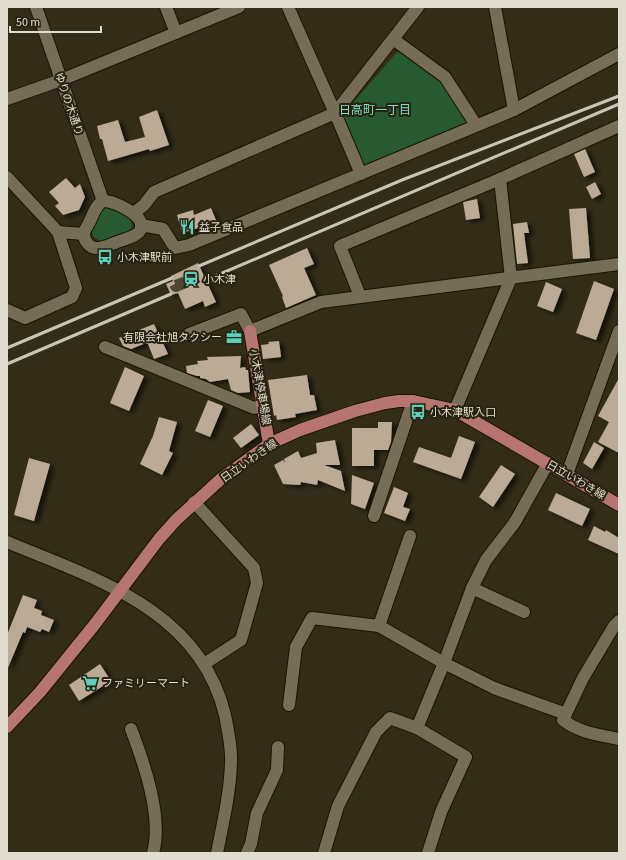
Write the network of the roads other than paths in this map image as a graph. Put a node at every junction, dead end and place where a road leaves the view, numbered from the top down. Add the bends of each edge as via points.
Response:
1 (36, 7) edge
2 (166, 7) edge
3 (239, 7) edge
4 (288, 7) edge
5 (418, 7) edge
6 (495, 7) edge
7 (176, 33) junction
8 (393, 39) junction
9 (619, 54) edge
10 (60, 80) junction
11 (7, 99) edge
12 (514, 110) junction
13 (335, 113) junction
14 (476, 125) junction
15 (619, 126) edge
16 (361, 174) junction
17 (7, 177) edge
18 (500, 179) junction
19 (103, 201) junction
20 (134, 213) junction
21 (141, 225) junction
22 (58, 232) junction
23 (84, 234) junction
24 (619, 264) edge
25 (511, 278) junction
26 (360, 296) junction
27 (7, 310) edge
28 (250, 331) junction
29 (619, 331) edge
30 (189, 334) dead end
31 (105, 347) dead end
32 (413, 401) junction
33 (263, 406) junction
34 (455, 410) junction
35 (269, 444) junction
36 (548, 463) junction
37 (567, 474) junction
38 (194, 502) junction
39 (619, 505) edge
40 (374, 516) dead end
41 (410, 536) dead end
42 (7, 542) edge
43 (472, 588) junction
44 (119, 591) junction
45 (524, 612) dead end
46 (619, 621) edge
47 (379, 626) junction
48 (444, 663) junction
49 (204, 664) junction
50 (289, 705) dead end
51 (566, 714) junction
52 (7, 727) edge
53 (418, 728) junction
54 (131, 729) dead end
55 (619, 739) edge
56 (278, 747) dead end
57 (430, 852) edge
58 (152, 853) edge
59 (217, 853) edge
60 (248, 853) edge
61 (324, 853) edge

1 - 10 street, ゆりの木通り
2 - 7 street
3 - 7 street
4 - 13 street
5 - 8 street
6 - 12 street
7 - 10 street
8 - 13 street
8 - 14 street via 445,77
9 - 12 street
10 - 11 street
10 - 19 street, ゆりの木通り
12 - 14 street
13 - 16 street
13 - 20 street via 154,192
14 - 16 street
15 - 18 street
16 - 21 street via 189,245 175,248 163,229
17 - 22 street
18 - 25 street
18 - 26 street via 340,246
19 - 20 street via 112,202
19 - 23 street
20 - 21 street
21 - 23 street via 138,234 96,248 89,245
22 - 23 street
22 - 27 street via 76,288 72,297 25,318
24 - 25 street
25 - 26 street
25 - 34 street
26 - 28 street via 321,302
28 - 30 street via 241,314
28 - 33 main road, 小木津停車場線
29 - 37 street
31 - 33 street via 254,408
32 - 34 main road, 日立いわき線
32 - 35 main road, 日立いわき線 via 392,402 355,411
32 - 40 street
33 - 35 main road, 小木津停車場線
34 - 36 main road, 日立いわき線
35 - 38 main road, 日立いわき線
36 - 37 main road, 日立いわき線
36 - 43 street via 515,522 486,560
37 - 39 main road, 日立いわき線
38 - 44 main road, 日立いわき線 via 159,538
38 - 49 street via 254,568 257,583 241,640
41 - 47 street
42 - 44 street
43 - 45 street
43 - 48 street
44 - 49 street via 164,619 187,641
44 - 52 main road, 日立いわき線 via 44,687
46 - 51 street via 583,678
47 - 48 street
47 - 50 street via 312,618 296,647
48 - 51 street via 494,688
48 - 53 street
49 - 59 street via 221,698 230,740 229,784
51 - 55 street via 563,720 572,727
53 - 57 street via 466,757 441,812
53 - 61 street via 390,718 376,732 338,806
54 - 58 street via 142,756 149,784 155,824 155,844
56 - 60 street via 277,770 258,813

